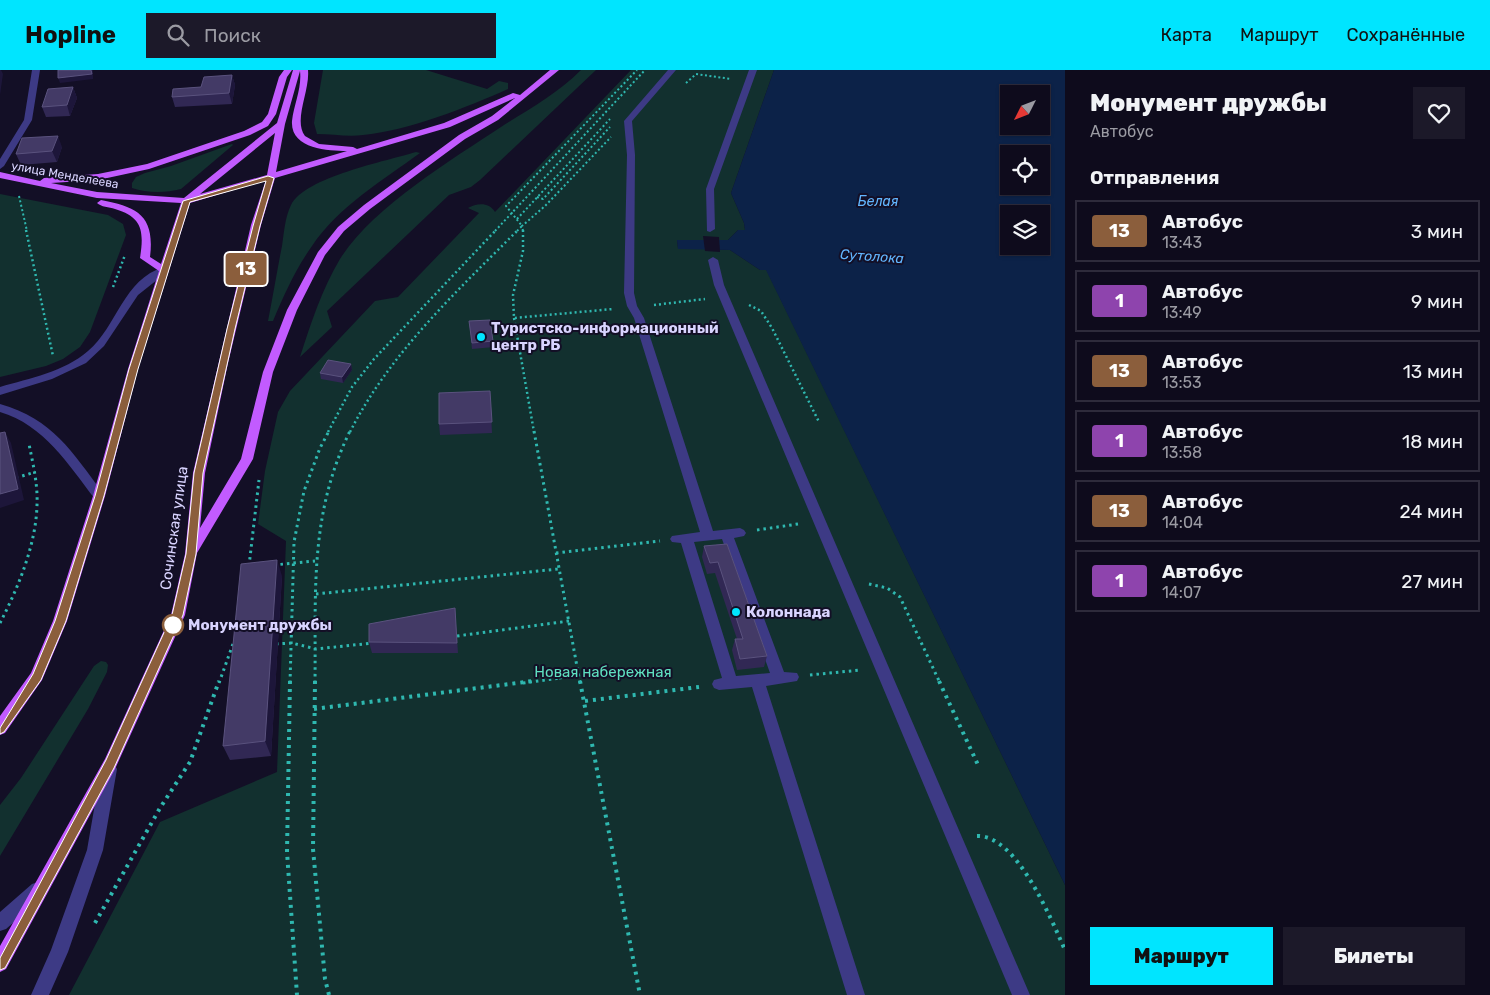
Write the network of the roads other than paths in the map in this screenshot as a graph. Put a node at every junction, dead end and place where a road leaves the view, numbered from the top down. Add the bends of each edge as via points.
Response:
1 (36, 70) edge
2 (288, 70) edge
3 (296, 70) edge
4 (304, 70) edge
5 (555, 70) edge
6 (672, 70) edge
7 (754, 70) edge
8 (538, 84) junction
9 (281, 124) junction
10 (368, 149) junction
11 (0, 166) edge
12 (0, 175) edge
13 (271, 178) junction
14 (31, 182) junction
15 (186, 201) junction
16 (710, 229) dead end
17 (713, 260) dead end
18 (164, 270) junction
19 (0, 391) edge
20 (0, 408) edge
21 (99, 496) junction
22 (708, 536) junction
23 (191, 554) junction
24 (757, 681) junction
25 (0, 728) edge
26 (110, 764) junction
27 (42, 887) junction
28 (0, 923) edge
29 (0, 963) edge
30 (40, 995) edge
31 (856, 995) edge
32 (1021, 995) edge

1 - 11 street via 28,120
2 - 14 main road via 283,76 272,114 265,124 247,133 149,166 98,177
3 - 9 main road, Сочинская улица
4 - 10 main road via 306,79 296,124 299,136 309,143 334,149
5 - 8 main road
6 - 22 street via 628,121 631,155 629,293
7 - 16 street via 710,189
8 - 10 main road, улица Менделеева via 447,125
8 - 23 main road via 367,207 341,229 321,254 292,310 268,372 246,460
9 - 13 main road, Сочинская улица
9 - 15 main road
10 - 13 main road, улица Менделеева
12 - 14 main road, улица Менделеева
13 - 15 main road, улица Менделеева
13 - 23 main road, Сочинская улица via 256,226 199,473
14 - 15 main road, улица Менделеева via 97,195
14 - 18 main road via 39,189 121,207 141,219 147,234 145,258
15 - 18 main road
17 - 32 street via 718,285
18 - 19 street via 144,282 92,352 69,368
18 - 21 main road
20 - 21 street via 28,417 49,435
21 - 25 main road via 60,621 37,676
22 - 24 street via 733,533 785,678
22 - 24 street via 681,539 725,684
23 - 26 main road, Сочинская улица via 178,615
24 - 31 street
26 - 27 main road, Сочинская улица
26 - 30 street via 95,850 59,952
27 - 28 street
27 - 29 main road, Сочинская улица

